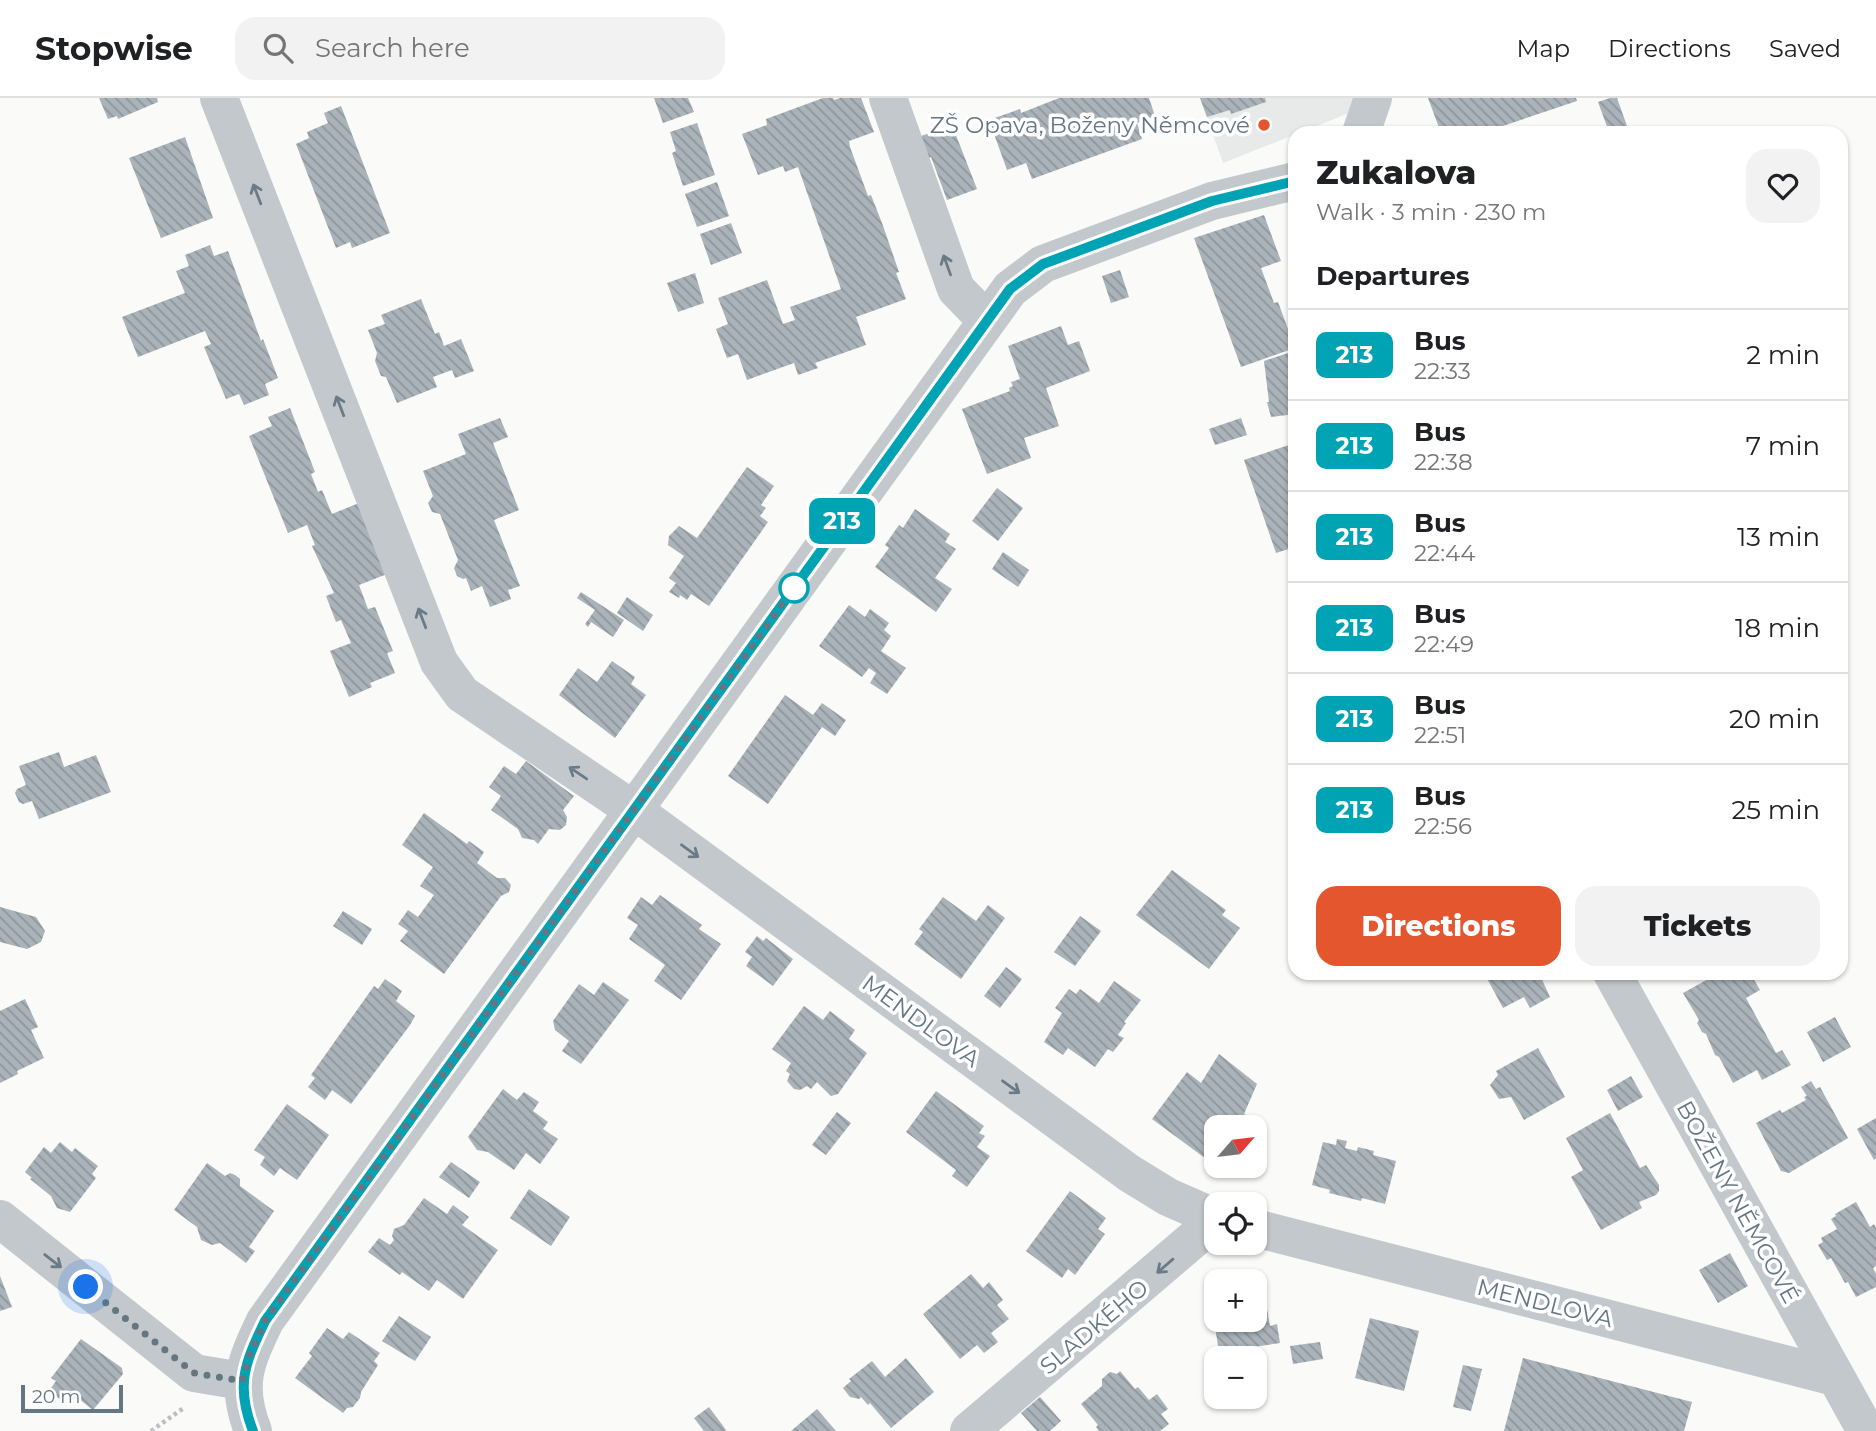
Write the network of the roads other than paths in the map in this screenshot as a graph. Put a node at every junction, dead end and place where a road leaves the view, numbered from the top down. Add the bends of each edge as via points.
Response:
1 (219, 98) edge
2 (888, 98) edge
3 (1373, 98) edge
4 (1363, 126) edge
5 (1288, 183) edge
6 (986, 320) junction
7 (635, 811) junction
8 (1616, 980) edge
9 (1204, 1214) edge
10 (0, 1219) edge
11 (1204, 1229) edge
12 (1267, 1231) edge
13 (1835, 1377) junction
14 (242, 1381) junction
15 (253, 1431) edge
16 (970, 1431) edge
17 (1866, 1431) edge

7 -> 1 street, MENDLOVA via 461,694 439,662
6 -> 2 street via 956,289
3 - 4 street
5 - 6 street via 1212,201 1043,264 1010,289
6 - 7 street
7 -> 9 street, MENDLOVA via 1129,1173
7 - 14 street via 265,1321
8 - 13 street, BOŽENY NĚMCOVÉ
10 -> 14 street via 194,1373
11 -> 16 street, SLADKÉHO
12 - 13 street, MENDLOVA
13 - 17 street, BOŽENY NĚMCOVÉ
14 - 15 street

